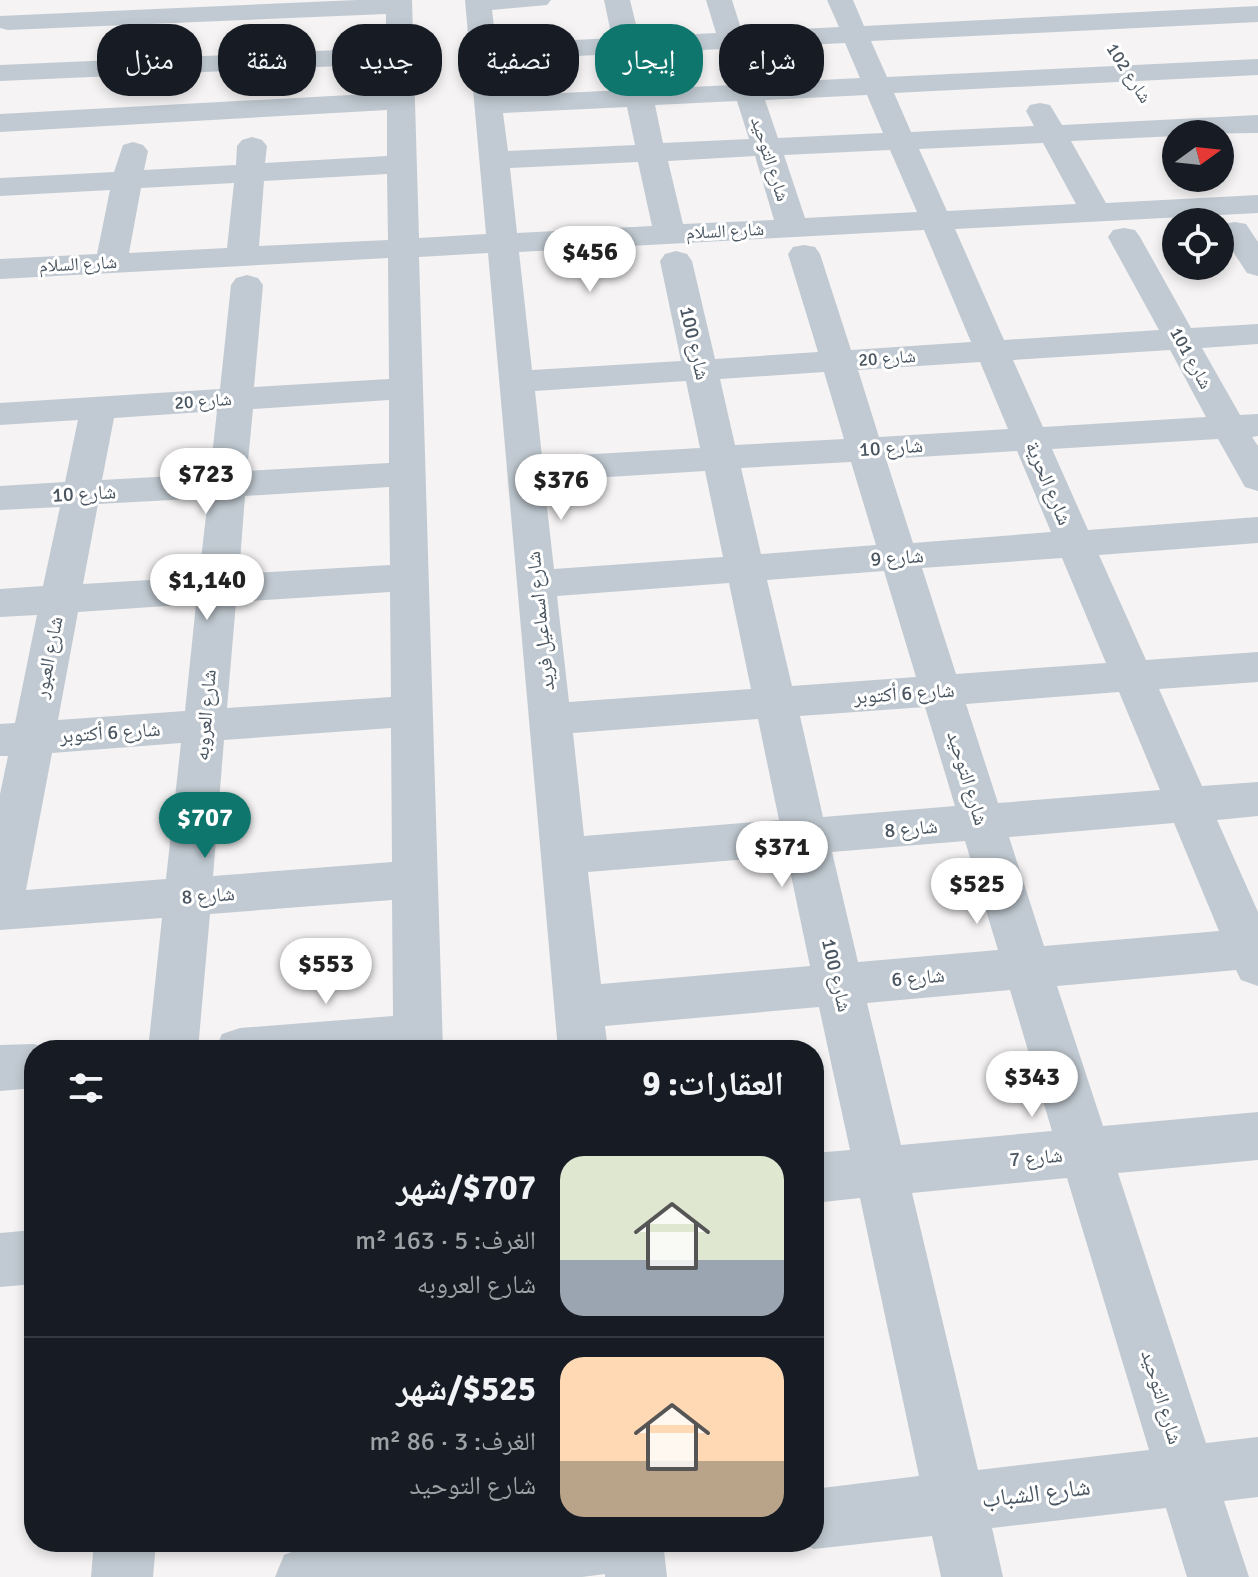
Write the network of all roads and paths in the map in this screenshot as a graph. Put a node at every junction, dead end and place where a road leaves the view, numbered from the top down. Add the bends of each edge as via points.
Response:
1 (538, 0) edge
2 (617, 0) edge
3 (719, 0) edge
4 (840, 0) edge
5 (980, 0) edge
6 (478, 1) edge
7 (400, 3) edge
8 (265, 6) edge
9 (161, 8) edge
10 (12, 11) edge
11 (1088, 11) edge
12 (1258, 14) edge
13 (400, 24) edge
14 (480, 24) edge
15 (622, 24) edge
16 (726, 24) edge
17 (994, 27) junction
18 (855, 34) junction
19 (824, 36) edge
20 (0, 48) edge
21 (1258, 67) edge
22 (97, 68) edge
23 (0, 73) edge
24 (1023, 78) junction
25 (878, 86) junction
26 (824, 89) edge
27 (719, 93) edge
28 (144, 96) edge
29 (256, 96) edge
30 (402, 96) edge
31 (487, 96) edge
32 (750, 96) edge
33 (639, 97) junction
34 (402, 101) junction
35 (488, 105) junction
36 (255, 109) junction
37 (1152, 110) edge
38 (140, 115) junction
39 (0, 123) edge
40 (1258, 124) edge
41 (1053, 134) junction
42 (902, 142) junction
43 (766, 147) junction
44 (651, 153) junction
45 (494, 160) junction
46 (403, 164) junction
47 (250, 173) junction
48 (127, 180) junction
49 (0, 187) edge
50 (1207, 192) edge
51 (1258, 204) edge
52 (1219, 208) edge
53 (1096, 212) junction
54 (1162, 218) edge
55 (1234, 223) edge
56 (1234, 228) edge
57 (941, 233) junction
58 (1162, 235) edge
59 (1124, 237) junction
60 (798, 241) junction
61 (673, 247) junction
62 (504, 256) junction
63 (405, 261) junction
64 (111, 263) junction
65 (1258, 266) edge
66 (0, 269) edge
67 (244, 270) junction
68 (0, 298) edge
69 (1258, 334) edge
70 (1180, 339) junction
71 (992, 351) junction
72 (837, 361) junction
73 (701, 370) junction
74 (516, 382) junction
75 (407, 388) junction
76 (236, 399) junction
77 (98, 408) junction
78 (0, 414) edge
79 (1243, 426) edge
80 (1030, 439) junction
81 (865, 449) junction
82 (721, 458) junction
83 (525, 470) junction
84 (409, 474) junction
85 (1258, 479) edge
86 (228, 485) junction
87 (81, 493) junction
88 (0, 498) edge
89 (1258, 530) edge
90 (1076, 544) junction
91 (899, 557) junction
92 (745, 568) junction
93 (410, 577) junction
94 (536, 584) junction
95 (217, 590) junction
96 (60, 599) junction
97 (0, 603) edge
98 (1258, 667) edge
99 (1133, 677) junction
100 (940, 690) junction
101 (776, 702) junction
102 (412, 711) junction
103 (550, 719) junction
104 (205, 725) junction
105 (16, 739) edge
106 (1258, 799) edge
107 (1188, 805) junction
108 (982, 821) junction
109 (806, 837) junction
110 (563, 856) junction
111 (416, 879) junction
112 (188, 896) junction
113 (0, 909) edge
114 (1255, 955) edge
115 (1027, 968) junction
116 (839, 984) junction
117 (580, 1028) edge
118 (174, 1040) edge
119 (418, 1040) edge
120 (24, 1067) edge
121 (0, 1068) edge
122 (1258, 1136) edge
123 (1086, 1152) junction
124 (882, 1171) junction
125 (824, 1177) edge
126 (24, 1258) edge
127 (0, 1260) edge
128 (1258, 1467) edge
129 (1186, 1476) junction
130 (955, 1502) junction
131 (824, 1518) edge
132 (124, 1552) edge
133 (518, 1552) edge
134 (633, 1552) edge
135 (427, 1561) edge
136 (122, 1577) edge
137 (306, 1577) edge
138 (636, 1577) edge
139 (972, 1577) edge
140 (1218, 1577) edge

1 - 6 street
2 - 15 street, شارع 100
3 - 16 street, شارع التوحيد
4 - 18 street, شارع الحرية
5 - 17 street
6 - 14 street, شارع اسماعيل فريد
7 - 8 street
7 - 13 street
8 - 9 street
9 - 10 street
10 - 20 street
11 - 12 street
11 - 17 street
11 - 37 street, شارع 102
17 - 18 street
17 - 24 street
18 - 19 street
18 - 25 street, شارع الحرية
21 - 37 street
22 - 23 street
24 - 25 street
24 - 37 street
24 - 41 street
25 - 26 street
25 - 42 street, شارع الحرية
27 - 33 street
28 - 38 street
29 - 36 street, شارع العروبه
30 - 34 street
31 - 35 street, شارع اسماعيل فريد
32 - 43 street, شارع التوحيد
33 - 35 street
33 - 44 street, شارع 100
34 - 36 street
34 - 46 street
35 - 45 street, شارع اسماعيل فريد
36 - 38 street
36 - 47 street, شارع العروبه
37 - 40 street
37 - 41 street
38 - 39 street
38 - 48 street
41 - 42 street
41 - 53 street
42 - 43 street
42 - 57 street, شارع الحرية
43 - 44 street
43 - 60 street, شارع التوحيد
44 - 45 street
44 - 61 street, شارع 100
45 - 62 street, شارع اسماعيل فريد
46 - 47 street
46 - 63 street
47 - 48 street
47 - 67 street, شارع العروبه
48 - 49 street
48 - 64 street
50 - 52 street
51 - 55 street, شارع السلام
53 - 54 street, شارع السلام
53 - 57 street, شارع السلام
56 - 65 street
57 - 59 street, شارع السلام
57 - 60 street, شارع السلام
57 - 71 street, شارع الحرية
58 - 59 street, شارع السلام
59 - 70 street, شارع 101
60 - 61 street, شارع السلام
60 - 72 street, شارع التوحيد
61 - 62 street, شارع السلام
61 - 73 street, شارع 100
62 - 63 street, شارع السلام
62 - 74 street, شارع اسماعيل فريد
63 - 67 street, شارع السلام
63 - 75 street
64 - 66 street, شارع السلام
64 - 67 street, شارع السلام
67 - 68 street, شارع السلام
67 - 76 street, شارع العروبه
69 - 70 street, شارع 20
70 - 71 street, شارع 20
70 - 79 street, شارع 101
71 - 72 street, شارع 20
71 - 80 street, شارع الحرية
72 - 73 street, شارع 20
72 - 81 street, شارع التوحيد
73 - 74 street, شارع 20
73 - 82 street, شارع 100
74 - 83 street, شارع اسماعيل فريد
75 - 76 street, شارع 20
75 - 84 street
76 - 77 street, شارع 20
76 - 86 street, شارع العروبه
77 - 78 street, شارع 20
77 - 87 street, شارع العبور
79 - 80 street, شارع 10
79 - 85 street, شارع 101
80 - 81 street, شارع 10
80 - 90 street, شارع الحرية
81 - 82 street, شارع 10
81 - 91 street, شارع التوحيد
82 - 83 street, شارع 10
82 - 92 street, شارع 100
83 - 94 street, شارع اسماعيل فريد
84 - 86 street, شارع 10
84 - 93 street
86 - 87 street, شارع 10
86 - 95 street, شارع العروبه
87 - 88 street, شارع 10
87 - 96 street, شارع العبور
89 - 90 street, شارع 9
90 - 91 street, شارع 9
90 - 99 street, شارع الحرية
91 - 92 street, شارع 9
91 - 100 street, شارع التوحيد
92 - 94 street, شارع 9
92 - 101 street, شارع 100
93 - 95 street
93 - 102 street
94 - 103 street, شارع اسماعيل فريد
95 - 96 street
95 - 104 street, شارع العروبه
96 - 97 street
96 - 105 street, شارع العبور
98 - 99 street, شارع 6 أكتوبر
99 - 100 street, شارع 6 أكتوبر
99 - 107 street, شارع الحرية
100 - 101 street, شارع 6 أكتوبر
100 - 108 street, شارع التوحيد
101 - 103 street, شارع 6 أكتوبر
101 - 109 street, شارع 100
102 - 104 street, شارع 6 أكتوبر
102 - 111 street
103 - 110 street, شارع اسماعيل فريد
104 - 105 street, شارع 6 أكتوبر
104 - 112 street, شارع العروبه
105 - 113 street, شارع العبور
106 - 107 street, شارع 8
107 - 108 street, شارع 8
107 - 114 street, شارع الحرية
108 - 109 street, شارع 8
108 - 115 street, شارع التوحيد
109 - 110 street, شارع 8
109 - 116 street, شارع 100
110 - 117 street, شارع اسماعيل فريد
111 - 112 street, شارع 8
111 - 119 street
112 - 113 street, شارع 8
112 - 118 street, شارع العروبه
114 - 115 street, شارع 6
115 - 116 street, شارع 6
115 - 123 street, شارع التوحيد
116 - 117 street, شارع 6
116 - 124 street, شارع 100
120 - 121 street
122 - 123 street, شارع 7
123 - 124 street, شارع 7
123 - 129 street, شارع التوحيد
124 - 125 street, شارع 7
124 - 130 street, شارع 100
126 - 127 street
128 - 129 street, شارع الشباب
129 - 130 street, شارع الشباب
129 - 140 street, شارع التوحيد
130 - 131 street, شارع الشباب
130 - 139 street, شارع 100
132 - 136 street
133 - 135 street
134 - 138 street
135 - 137 street

